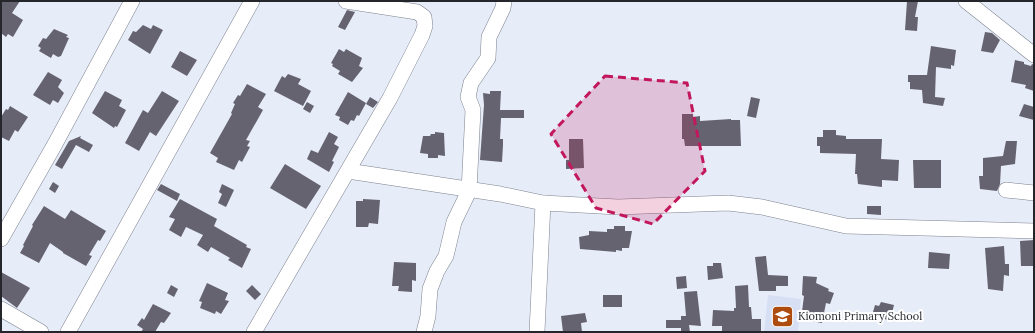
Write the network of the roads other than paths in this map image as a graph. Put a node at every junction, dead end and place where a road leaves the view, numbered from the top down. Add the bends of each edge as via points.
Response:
1 (132, 1) edge
2 (252, 1) edge
3 (346, 1) edge
4 (504, 1) edge
5 (966, 1) edge
6 (1034, 55) edge
7 (348, 171) junction
8 (1006, 190) dead end
9 (469, 191) junction
10 (1034, 193) edge
11 (543, 203) junction
12 (1034, 230) edge
13 (1, 239) edge
14 (1, 310) edge
15 (41, 332) edge
16 (68, 332) edge
17 (257, 332) edge
18 (424, 332) edge
19 (537, 332) edge

1 - 13 street
2 - 16 street
3 - 7 street via 417,12 424,16 425,26 390,98
4 - 9 street via 489,37 488,58 471,83 468,97 473,110
5 - 6 street
7 - 9 street
7 - 17 street
8 - 10 street
9 - 11 street via 500,194
9 - 18 street via 454,222 446,256 430,289
11 - 12 street via 618,207 728,203 762,207 846,226
11 - 19 street
14 - 15 street

